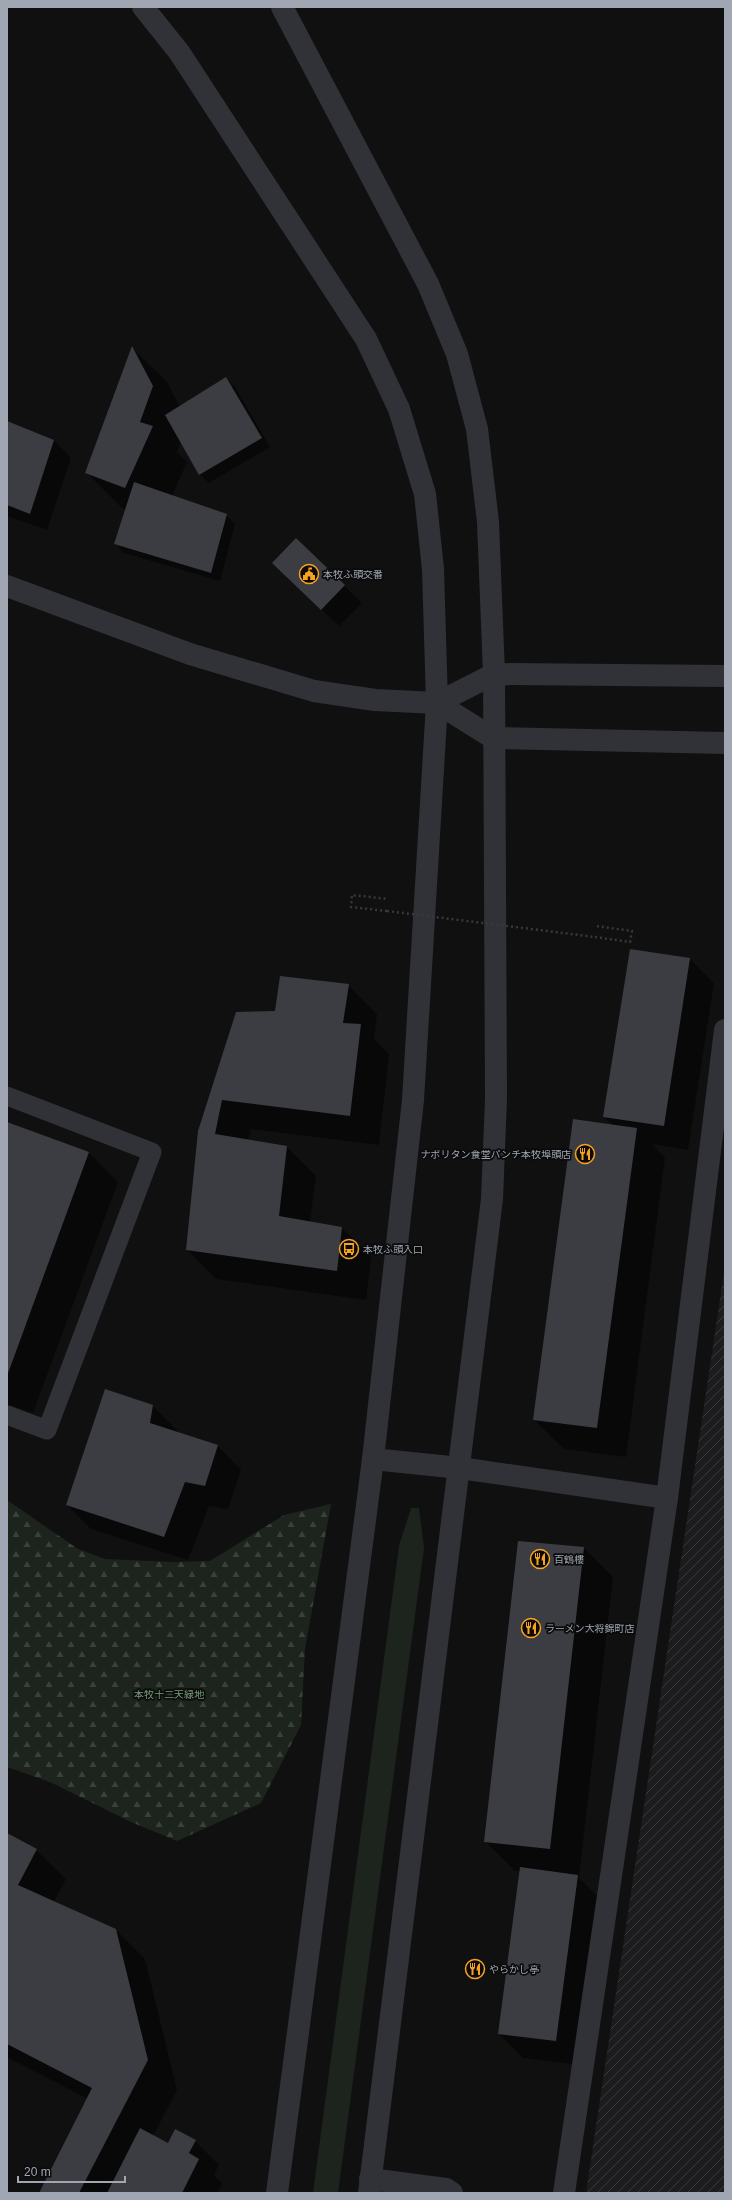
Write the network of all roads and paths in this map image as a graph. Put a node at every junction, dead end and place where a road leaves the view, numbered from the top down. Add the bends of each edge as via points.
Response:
1 (143, 7) edge
2 (162, 7) edge
3 (282, 7) edge
4 (179, 52) junction
5 (7, 586) edge
6 (494, 674) junction
7 (725, 676) edge
8 (437, 703) junction
9 (493, 738) junction
10 (725, 743) edge
11 (388, 900) dead end
12 (596, 926) dead end
13 (725, 1030) edge
14 (7, 1096) edge
15 (7, 1415) edge
16 (372, 1459) junction
17 (460, 1468) junction
18 (667, 1498) junction
19 (369, 2186) edge
20 (277, 2193) edge
21 (452, 2193) edge
22 (564, 2193) edge

1 - 4 street
2 - 4 street
3 - 6 street via 412,252 444,319 457,354 471,402 483,468 488,522
4 - 8 street via 366,339 399,409 418,465 430,525
5 - 8 street via 190,654 314,691 375,700
6 - 7 street
6 - 8 street
6 - 9 street
8 - 9 street
8 - 16 street via 413,1100
9 - 10 street
9 - 17 street via 496,1007 492,1199
11 - 12 path, bridge via 352,895 351,907 630,942 632,931
13 - 18 street
14 - 15 lane via 152,1152 47,1430
16 - 17 street
16 - 20 street
17 - 18 street
17 - 19 street
18 - 22 street
19 - 21 street via 446,2189

